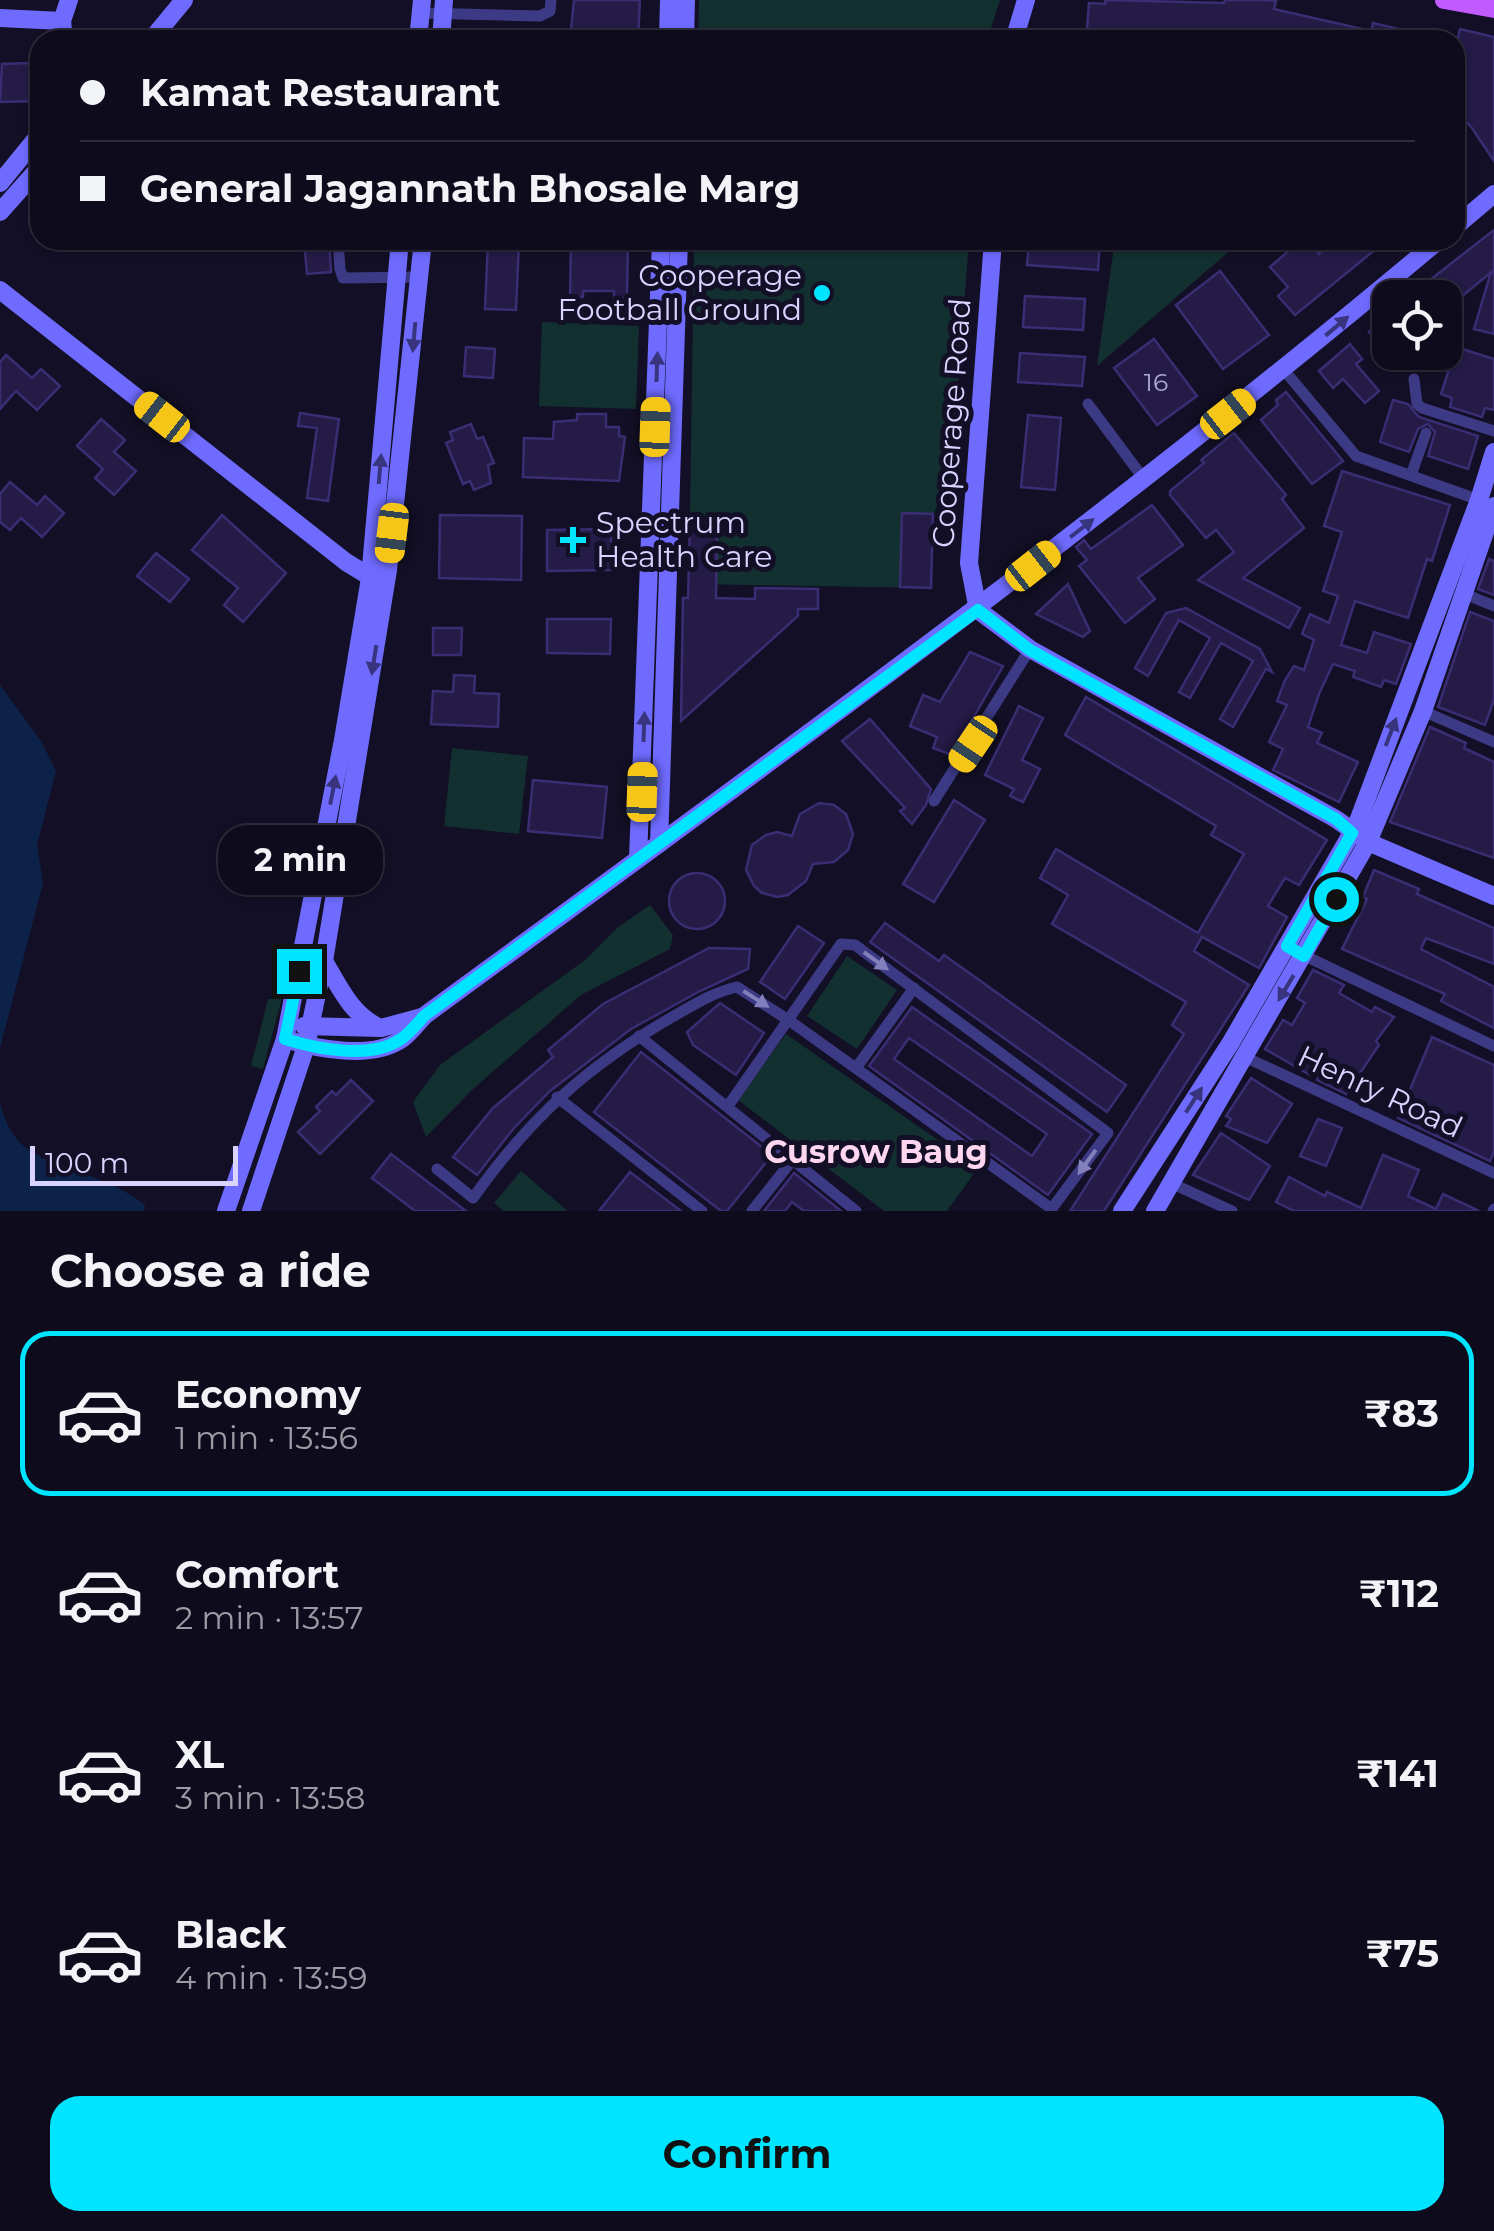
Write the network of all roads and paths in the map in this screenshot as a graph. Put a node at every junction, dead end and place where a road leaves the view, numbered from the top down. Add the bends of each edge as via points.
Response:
1 (69, 0) edge
2 (184, 0) edge
3 (551, 0) edge
4 (669, 0) edge
5 (686, 0) edge
6 (1026, 0) edge
7 (1444, 0) edge
8 (421, 6) edge
9 (443, 7) edge
10 (1494, 9) edge
11 (0, 18) edge
12 (63, 30) edge
13 (159, 30) edge
14 (668, 30) edge
15 (685, 30) edge
16 (1017, 30) edge
17 (30, 146) edge
18 (30, 178) edge
19 (0, 182) edge
20 (1494, 194) edge
21 (0, 212) edge
22 (1465, 218) edge
23 (339, 250) edge
24 (399, 250) edge
25 (422, 250) edge
26 (661, 250) edge
27 (678, 250) edge
28 (993, 250) edge
29 (1427, 250) edge
30 (397, 275) junction
31 (419, 277) junction
32 (0, 290) edge
33 (1284, 370) junction
34 (1414, 379) dead end
35 (1088, 404) dead end
36 (1494, 431) edge
37 (1426, 433) dead end
38 (1494, 452) edge
39 (1411, 475) junction
40 (1144, 479) junction
41 (1486, 503) edge
42 (378, 581) junction
43 (1465, 594) junction
44 (1494, 606) edge
45 (978, 610) junction
46 (1030, 650) junction
47 (1423, 711) junction
48 (1494, 742) edge
49 (934, 802) dead end
50 (1363, 832) junction
51 (658, 844) junction
52 (638, 860) junction
53 (1494, 883) edge
54 (1494, 896) edge
55 (1287, 946) junction
56 (1304, 956) junction
57 (324, 960) junction
58 (914, 988) junction
59 (424, 1016) junction
60 (790, 1021) junction
61 (372, 1029) junction
62 (287, 1032) junction
63 (309, 1036) junction
64 (639, 1036) junction
65 (1494, 1046) edge
66 (365, 1049) junction
67 (1245, 1056) junction
68 (856, 1068) junction
69 (557, 1097) junction
70 (728, 1106) junction
71 (794, 1158) junction
72 (437, 1170) dead end
73 (1494, 1174) edge
74 (1173, 1184) junction
75 (1051, 1210) edge
76 (226, 1211) edge
77 (251, 1211) edge
78 (702, 1211) edge
79 (752, 1211) edge
80 (856, 1211) edge
81 (1122, 1211) edge
82 (1154, 1211) edge
83 (1232, 1211) edge

1 - 12 street
2 - 13 street
3 - 9 street via 540,16
4 - 14 street
5 - 15 street
6 - 16 street
7 - 10 main road
8 - 9 street
11 - 12 street
17 - 19 street
18 - 21 street
20 - 22 street
23 - 30 street via 344,278
24 - 30 street
25 - 31 street
52 -> 26 street
27 - 51 street
28 - 45 street, Cooperage Road via 969,563
33 -> 29 street
30 - 31 street
42 -> 30 street
31 -> 42 street
32 - 42 street
33 - 39 street via 1356,456
33 - 40 street
34 - 36 street via 1422,408
35 - 40 street
37 - 39 street
38 - 41 street
39 - 41 street
45 -> 40 street
41 - 43 street
50 -> 41 street
42 -> 57 street
62 -> 42 street
43 - 44 street
43 - 47 street
45 - 46 street
45 - 51 street
46 - 49 street
46 - 50 street
47 - 48 street
47 - 50 street
50 - 53 street
50 - 54 street
50 - 55 street
50 - 56 street
51 - 52 street
52 - 59 street
55 - 56 street
81 -> 55 street
56 - 65 street
56 -> 67 street
57 - 61 street
57 - 63 street
60 -> 58 street via 841,944 856,945
58 - 68 street
58 -> 75 street via 1108,1132
59 - 61 street
59 - 66 street via 402,1039
64 -> 60 street via 737,987
60 - 68 street
60 - 70 street
61 - 63 street
61 - 66 street
62 - 63 street
62 - 76 street
63 - 66 street via 334,1051
63 - 77 street
64 - 69 street
64 - 70 street
67 - 73 street, Henry Road
67 - 74 street
68 - 75 street
69 - 72 street via 472,1198
69 - 78 street
70 - 71 street
71 - 79 street
71 - 80 street
74 - 82 street
74 - 83 street

